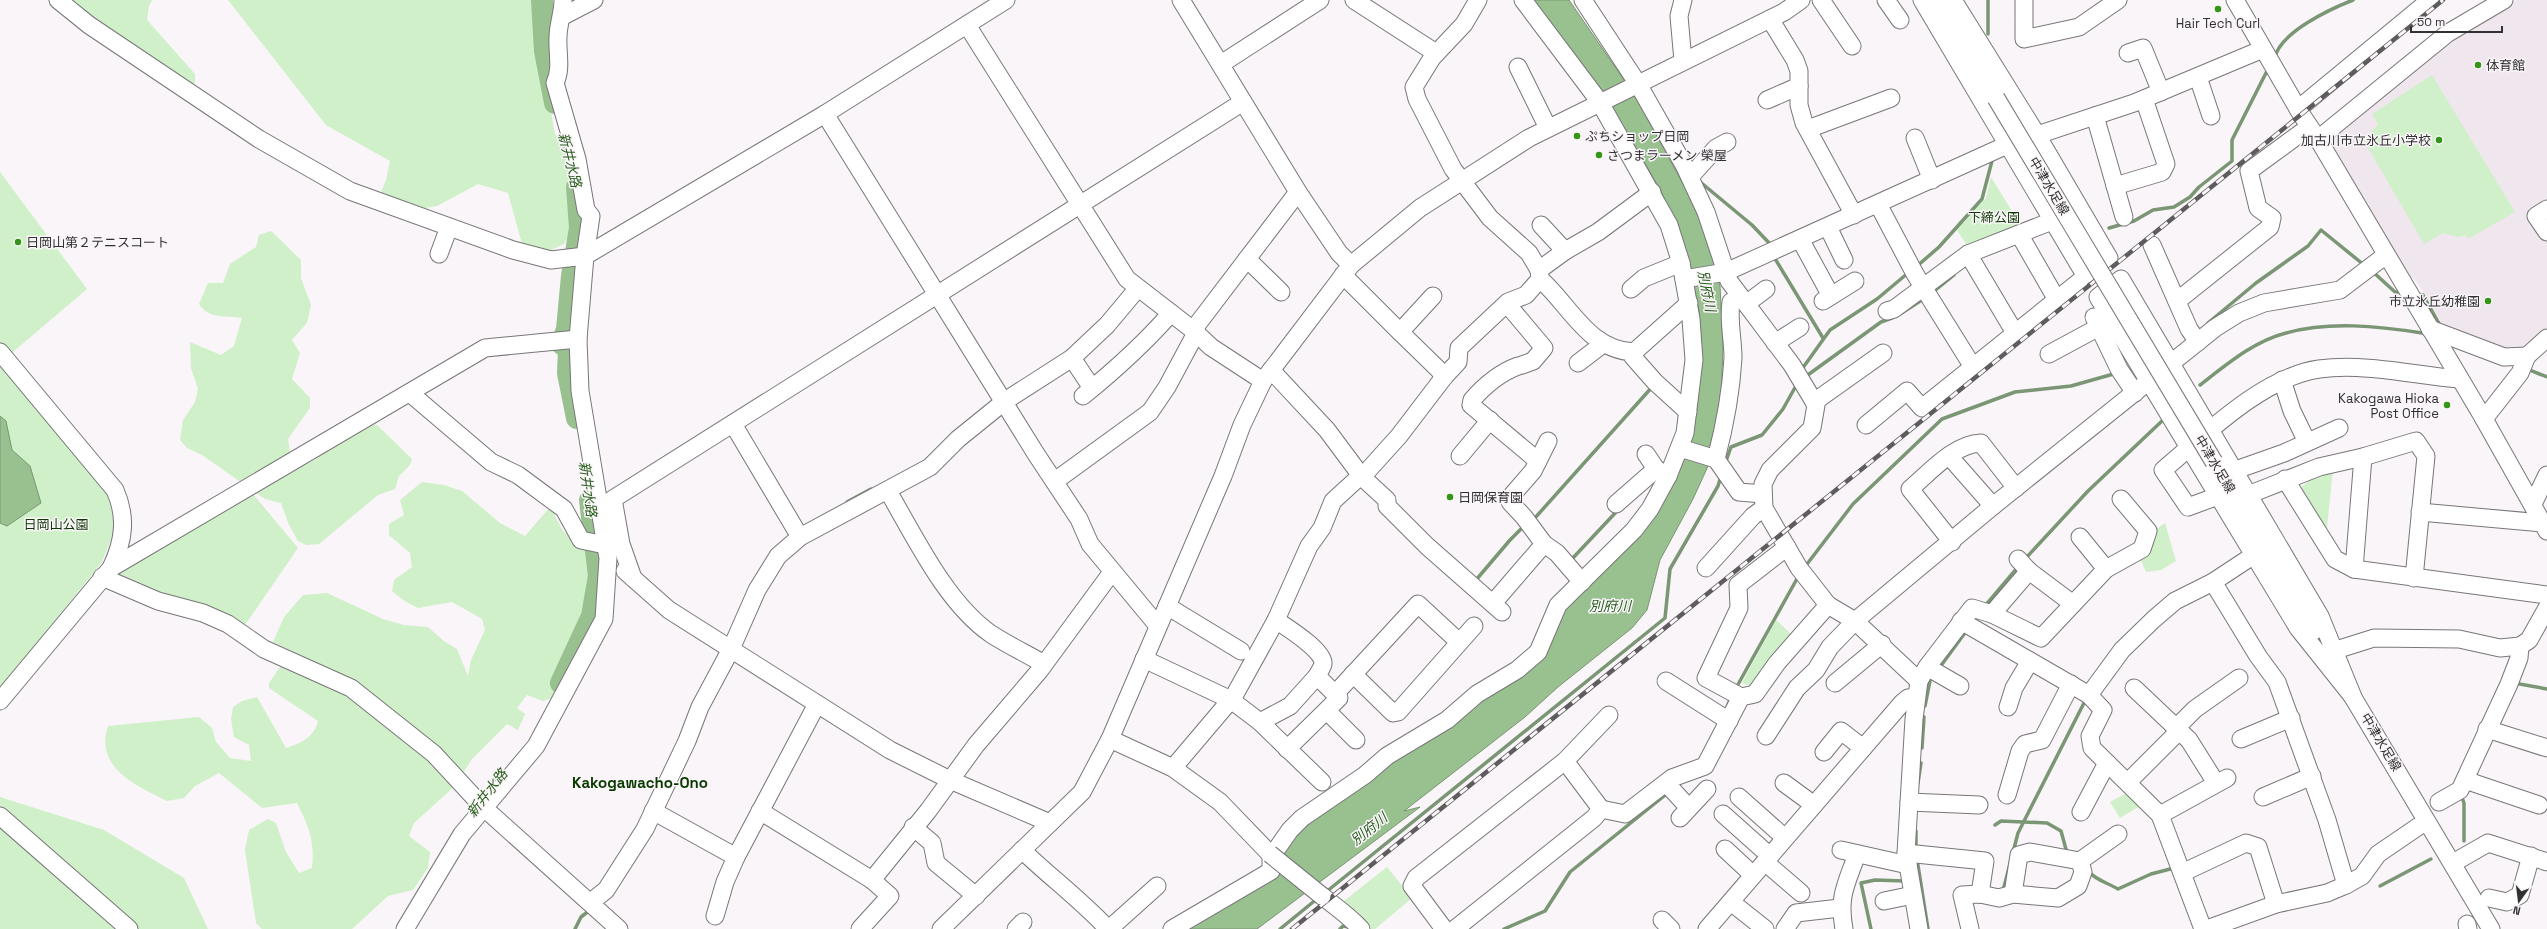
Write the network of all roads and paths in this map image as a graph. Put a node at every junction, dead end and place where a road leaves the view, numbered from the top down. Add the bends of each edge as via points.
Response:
1 (58, 0) edge
2 (594, 0) edge
3 (1006, 0) edge
4 (1180, 0) edge
5 (1320, 0) edge
6 (1354, 0) edge
7 (1478, 0) edge
8 (1523, 0) edge
9 (1583, 0) edge
10 (1683, 0) edge
11 (1801, 0) edge
12 (1821, 0) edge
13 (1886, 0) edge
14 (1922, 0) edge
15 (1936, 0) edge
16 (1952, 0) edge
17 (2024, 0) edge
18 (2118, 0) edge
19 (2236, 0) edge
20 (2430, 0) edge
21 (2504, 0) edge
22 (563, 8) edge
23 (1777, 10) edge
24 (1900, 20) dead end
25 (967, 25) junction
26 (1852, 46) dead end
27 (2264, 49) junction
28 (1436, 53) junction
29 (2128, 53) dead end
30 (1683, 61) junction
31 (1220, 64) junction
32 (1518, 67) dead end
33 (2198, 77) junction
34 (1638, 84) junction
35 (1799, 86) junction
36 (2161, 92) junction
37 (1891, 98) dead end
38 (2144, 99) junction
39 (1767, 100) dead end
40 (1598, 101) junction
41 (1243, 102) junction
42 (2298, 109) junction
43 (825, 114) junction
44 (2094, 116) junction
45 (2211, 116) dead end
46 (1548, 128) junction
47 (1808, 128) junction
48 (2314, 133) junction
49 (2037, 135) junction
50 (1915, 138) dead end
51 (1726, 142) dead end
52 (2007, 144) junction
53 (1690, 177) junction
54 (1462, 180) junction
55 (1932, 180) junction
56 (2115, 186) junction
57 (1298, 192) junction
58 (1652, 192) junction
59 (1878, 204) junction
60 (1080, 206) junction
61 (2547, 209) edge
62 (1854, 215) junction
63 (2124, 217) dead end
64 (2052, 221) junction
65 (1541, 225) dead end
66 (449, 227) junction
67 (1828, 227) junction
68 (2547, 232) edge
69 (1800, 239) junction
70 (2023, 240) junction
71 (2152, 245) dead end
72 (1565, 251) junction
73 (439, 254) dead end
74 (2386, 255) junction
75 (585, 256) junction
76 (1247, 259) junction
77 (1844, 260) dead end
78 (1971, 260) junction
79 (1347, 270) junction
80 (1683, 271) junction
81 (1726, 272) junction
82 (1539, 274) junction
83 (1855, 281) dead end
84 (2079, 282) dead end
85 (1921, 284) junction
86 (1138, 288) junction
87 (1632, 289) dead end
88 (1766, 289) dead end
89 (1281, 292) dead end
90 (939, 295) junction
91 (1433, 296) dead end
92 (1743, 300) junction
93 (2057, 300) junction
94 (2176, 301) junction
95 (1689, 303) junction
96 (1507, 304) junction
97 (1887, 311) dead end
98 (1171, 313) junction
99 (1800, 326) dead end
100 (2430, 329) junction
101 (1195, 331) junction
102 (1400, 332) junction
103 (2016, 333) junction
104 (2195, 337) junction
105 (2547, 338) edge
106 (578, 339) junction
107 (1775, 343) junction
108 (1603, 344) junction
109 (2060, 351) dead end
110 (0, 352) edge
111 (1634, 352) junction
112 (1883, 353) dead end
113 (2527, 356) junction
114 (1072, 358) junction
115 (1578, 363) dead end
116 (2172, 363) junction
117 (1973, 367) junction
118 (1267, 376) junction
119 (1444, 377) junction
120 (2459, 379) junction
121 (2282, 380) junction
122 (2149, 381) junction
123 (2134, 393) junction
124 (411, 394) junction
125 (1005, 401) junction
126 (1814, 402) junction
127 (1688, 412) junction
128 (2484, 419) junction
129 (1490, 420) junction
130 (733, 424) junction
131 (1866, 424) dead end
132 (2338, 428) dead end
133 (2210, 432) junction
134 (1548, 441) dead end
135 (2306, 442) junction
136 (1463, 446) dead end
137 (1680, 448) junction
138 (2189, 448) junction
139 (1646, 454) dead end
140 (1949, 456) junction
141 (2363, 457) junction
142 (1716, 458) junction
143 (1538, 461) junction
144 (2233, 471) junction
145 (1662, 473) junction
146 (2547, 476) edge
147 (1362, 477) junction
148 (2285, 479) junction
149 (1055, 481) junction
150 (2016, 488) junction
151 (888, 491) junction
152 (1622, 494) dead end
153 (2248, 495) junction
154 (2218, 496) junction
155 (2122, 499) dead end
156 (1764, 501) junction
157 (2533, 504) junction
158 (1993, 506) junction
159 (2420, 512) junction
160 (2545, 527) edge
161 (800, 537) junction
162 (2080, 537) dead end
163 (1952, 542) junction
164 (1544, 544) junction
165 (1787, 547) junction
166 (606, 551) junction
167 (2254, 556) junction
168 (1710, 557) dead end
169 (2106, 569) junction
170 (2354, 569) junction
171 (1112, 572) junction
172 (107, 573) junction
173 (633, 578) junction
174 (2414, 578) junction
175 (1582, 582) junction
176 (2213, 582) junction
177 (2547, 595) edge
178 (2073, 604) junction
179 (1828, 605) junction
180 (1167, 606) junction
181 (2547, 608) edge
182 (1992, 614) junction
183 (1276, 620) junction
184 (1855, 621) junction
185 (1961, 621) junction
186 (1158, 626) junction
187 (1474, 626) dead end
188 (1234, 641) dead end
189 (1459, 642) junction
190 (1882, 644) junction
191 (2520, 646) junction
192 (731, 649) junction
193 (2336, 650) junction
194 (1144, 659) junction
195 (2030, 661) junction
196 (1044, 664) junction
197 (1353, 674) junction
198 (1317, 676) junction
199 (1926, 678) junction
200 (2239, 678) dead end
201 (1666, 681) dead end
202 (1835, 683) dead end
203 (2071, 684) junction
204 (1960, 686) dead end
205 (2134, 688) dead end
206 (1735, 693) junction
207 (1335, 694) junction
208 (2089, 694) junction
209 (2353, 697) junction
210 (1231, 700) junction
211 (0, 701) edge
212 (817, 704) junction
213 (2008, 707) dead end
214 (1327, 711) junction
215 (1724, 717) junction
216 (2291, 718) junction
217 (1598, 719) dead end
218 (1260, 722) junction
219 (2487, 729) junction
220 (2177, 731) junction
221 (1766, 736) dead end
222 (1110, 739) junction
223 (1356, 740) dead end
224 (2241, 740) dead end
225 (1826, 743) dead end
226 (1863, 748) junction
227 (2547, 748) edge
228 (1288, 749) junction
229 (1565, 761) junction
230 (2107, 763) junction
231 (1173, 768) junction
232 (2312, 776) junction
233 (950, 780) junction
234 (2465, 780) junction
235 (1322, 782) dead end
236 (2128, 782) junction
237 (1784, 783) dead end
238 (1670, 787) junction
239 (1707, 788) dead end
240 (2013, 788) dead end
241 (1739, 797) dead end
242 (2262, 797) dead end
243 (1909, 802) junction
244 (2083, 802) dead end
245 (2438, 802) dead end
246 (1814, 805) junction
247 (2539, 805) dead end
248 (483, 807) junction
249 (1601, 809) junction
250 (1973, 809) dead end
251 (653, 811) junction
252 (760, 811) junction
253 (1723, 814) dead end
254 (2160, 815) junction
255 (0, 816) edge
256 (1050, 823) junction
257 (2419, 826) dead end
258 (914, 827) junction
259 (2118, 834) dead end
260 (1785, 838) junction
261 (1022, 850) junction
262 (1725, 850) dead end
263 (2531, 856) junction
264 (736, 857) junction
265 (1912, 857) junction
266 (1767, 859) junction
267 (2080, 861) junction
268 (2547, 862) edge
269 (2453, 863) junction
270 (2182, 873) junction
271 (1753, 875) junction
272 (872, 880) junction
273 (2346, 885) junction
274 (1157, 886) dead end
275 (1801, 893) dead end
276 (1980, 894) junction
277 (2013, 894) junction
278 (1913, 895) junction
279 (976, 896) junction
280 (2489, 898) dead end
281 (1884, 901) dead end
282 (591, 902) junction
283 (1731, 902) junction
284 (2276, 904) junction
285 (1840, 908) junction
286 (715, 916) dead end
287 (129, 929) edge
288 (406, 929) edge
289 (618, 929) edge
290 (860, 929) edge
291 (941, 929) edge
292 (1108, 929) edge
293 (1172, 929) edge
294 (1362, 929) edge
295 (1444, 929) edge
296 (1455, 929) edge
297 (1707, 929) edge
298 (1765, 929) edge
299 (1785, 929) edge
300 (1844, 929) edge
301 (1919, 929) edge
302 (1970, 929) edge
303 (2203, 929) edge
304 (2207, 929) edge
305 (2491, 929) edge

1 - 66 street via 89,25 259,139 350,191
2 - 22 street
3 - 25 street
4 - 31 street
5 - 31 street
6 - 28 street
7 - 28 street via 1464,24
8 - 40 street
9 - 34 street
10 - 30 street via 1679,16
11 - 23 street
12 - 26 street
13 - 24 street
14 - 52 street
15 - 209 street, 中津水足線, bridge
16 - 49 street
17 - 18 street via 2024,39 2079,27
19 - 27 street
20 - 42 street
21 - 48 street via 2448,33
22 - 75 street via 558,36 560,73 555,83 577,159 586,210 591,216
23 - 30 street
23 - 35 street via 1799,72
25 - 43 street
25 - 60 street
27 - 33 street
27 - 42 street
28 - 54 street via 1414,87 1417,99 1453,169
29 - 36 street via 2143,48
30 - 34 street
31 - 41 street
32 - 46 street
33 - 36 street
33 - 45 street
34 - 40 street
34 - 53 street
35 - 39 street
35 - 47 street via 1799,105
36 - 38 street
37 - 47 street via 1874,110
38 - 44 street
38 - 56 street via 2166,164 2162,172
40 - 46 street
40 - 58 street
41 - 57 street
41 - 60 street
42 - 48 street
43 - 75 street
43 - 90 street
44 - 49 street
44 - 56 street
46 - 54 street
47 - 62 street
48 - 74 street
48 - 94 street via 2249,171 2258,208 2272,218 2270,227
49 - 52 street
49 - 64 street via 2109,258 2085,275
50 - 55 street
51 - 53 street via 1716,148
52 - 55 street
52 - 64 street
53 - 81 street via 1706,212
54 - 79 street via 1420,208
54 - 82 street via 1490,218 1529,253
55 - 59 street
56 - 63 street
57 - 76 street
57 - 79 street
58 - 72 street via 1598,232
58 - 80 street via 1669,225
59 - 62 street
59 - 85 street
60 - 86 street via 1127,279
60 - 90 street
61 - 68 street via 2536,216
62 - 67 street
64 - 70 street
65 - 72 street
66 - 73 street
66 - 75 street via 513,250 551,260
67 - 69 street
67 - 77 street
69 - 81 street
69 - 83 street via 1827,298
70 - 78 street
70 - 93 street
71 - 94 street
72 - 82 street
74 - 100 street
74 - 104 street via 2340,290 2264,303
75 - 106 street
76 - 89 street
76 - 101 street
78 - 85 street
78 - 103 street
79 - 102 street
79 - 118 street
80 - 81 street
80 - 87 street via 1644,278
80 - 95 street
81 - 92 street via 1729,281
82 - 96 street via 1526,295
82 - 108 street via 1587,331
84 - 93 street
85 - 97 street via 1894,309
85 - 117 street
86 - 98 street
86 - 114 street via 1107,325
88 - 92 street
90 - 125 street
90 - 130 street
91 - 102 street
92 - 107 street
92 - 142 street via 1731,302 1731,384 1725,425
93 - 103 street
94 - 104 street
95 - 111 street
95 - 127 street via 1694,360
96 - 119 street via 1459,348 1458,362
96 - 129 street via 1544,348 1533,361 1497,376 1472,400 1472,404
98 - 101 street
98 - 114 street via 1147,341 1087,392
99 - 107 street
100 - 113 street via 2504,357
100 - 120 street
101 - 118 street via 1211,347
101 - 149 street via 1167,387 1150,412
102 - 119 street
103 - 117 street
104 - 116 street
105 - 113 street
106 - 124 street via 485,348
106 - 166 street via 580,391
107 - 126 street
108 - 111 street
108 - 115 street
109 - 123 street via 2096,322
110 - 172 street via 115,490 122,505 124,528 118,554
111 - 127 street via 1633,357 1655,382
112 - 126 street via 1870,369
113 - 128 street via 2520,373
114 - 125 street
116 - 122 street
116 - 122 street via 2121,279 2098,297
116 - 133 street
117 - 131 street via 1922,408 1907,391
118 - 147 street via 1327,430
118 - 180 street via 1242,425
119 - 147 street via 1399,436
120 - 121 street via 2335,368 2306,372
120 - 128 street
121 - 133 street via 2251,399
121 - 135 street
122 - 123 street
122 - 138 street
123 - 150 street
124 - 166 street via 490,462 518,475 564,509 581,540
124 - 172 street
125 - 149 street
125 - 151 street via 958,439 930,467
126 - 156 street via 1816,405 1812,428 1770,470 1763,484
127 - 137 street
128 - 157 street
129 - 136 street
129 - 143 street
130 - 161 street
130 - 173 street via 613,499 621,544
132 - 135 street
133 - 138 street
133 - 144 street
134 - 143 street
135 - 144 street via 2284,453
137 - 142 street
137 - 145 street
138 - 154 street
138 - 154 street via 2163,470 2188,507
139 - 145 street
140 - 150 street via 1972,444 1981,443
140 - 158 street
140 - 163 street via 1910,489
141 - 148 street via 2320,467
141 - 159 street via 2416,440 2426,456
141 - 170 street
142 - 156 street via 1739,492
143 - 164 street via 1510,502
144 - 153 street
145 - 152 street
145 - 175 street via 1650,509 1634,530
146 - 157 street
147 - 164 street via 1427,546 1498,607
147 - 183 street via 1333,501 1322,528 1309,546
148 - 153 street
148 - 170 street via 2335,559
149 - 171 street via 1079,519 1090,544
150 - 158 street
151 - 161 street
151 - 196 street via 935,570 962,607 990,633
153 - 193 street via 2320,616
154 - 167 street
155 - 169 street via 2148,531 2142,548
156 - 165 street
156 - 168 street via 1753,516
157 - 160 street
158 - 163 street
159 - 160 street
159 - 174 street
161 - 192 street via 778,556 757,590
162 - 169 street
163 - 184 street
164 - 175 street via 1557,553
165 - 179 street
165 - 206 street via 1738,585 1739,608 1706,678
166 - 173 street
166 - 248 street via 604,619 536,746
167 - 176 street
167 - 209 street via 2298,628
169 - 178 street
170 - 174 street
171 - 186 street
171 - 196 street
172 - 211 street
172 - 248 street via 158,601 203,613 228,624 264,649 351,688 434,754
173 - 192 street via 669,610
174 - 177 street
175 - 293 street via 1558,605 1538,652 1517,670 1477,694 1447,720 1387,756 1365,775 1302,818 1271,857 1271,871
176 - 208 street via 2149,614
176 - 216 street via 2276,682
178 - 182 street via 2041,638
178 - 182 street via 2024,565
179 - 184 street
179 - 206 street via 1777,663 1755,694
180 - 186 street
180 - 188 street
181 - 191 street via 2529,640
182 - 185 street via 1972,608
183 - 198 street via 1322,657 1323,664
183 - 210 street
184 - 190 street
184 - 221 street via 1830,647 1816,670 1813,681 1797,688 1782,725
185 - 195 street
185 - 199 street
186 - 194 street
187 - 189 street
189 - 197 street via 1418,604
189 - 197 street via 1420,679 1398,712 1393,713
190 - 199 street
190 - 202 street
191 - 193 street via 2500,648 2459,639 2374,638
191 - 219 street via 2519,658 2509,684
192 - 212 street
192 - 251 street via 700,707 687,741
193 - 209 street
194 - 210 street via 1177,677
194 - 222 street
195 - 203 street
195 - 213 street via 2014,688
196 - 233 street
197 - 207 street
198 - 207 street
198 - 218 street via 1290,706
199 - 204 street
199 - 226 street
199 - 243 street
200 - 220 street via 2228,692 2195,709
201 - 215 street
203 - 208 street
203 - 240 street via 2046,742 2025,744 2020,751
205 - 220 street
206 - 215 street
207 - 214 street via 1339,698
208 - 230 street via 2103,710 2090,736 2092,748
209 - 269 street, 中津水足線
210 - 218 street
210 - 231 street
212 - 233 street via 890,750
212 - 252 street
214 - 223 street
214 - 228 street
215 - 238 street via 1705,766 1692,770
216 - 224 street
216 - 232 street
217 - 229 street
218 - 228 street
219 - 227 street
219 - 234 street
220 - 236 street
220 - 254 street via 2189,740 2221,780
222 - 231 street
222 - 256 street via 1082,792
225 - 226 street via 1841,731
226 - 246 street
228 - 235 street
229 - 249 street
229 - 295 street via 1416,878 1412,886 1415,893
230 - 236 street
230 - 244 street
231 - 294 street, bridge via 1220,802 1270,854 1335,908 1346,912
232 - 242 street
232 - 273 street
233 - 256 street
233 - 258 street
234 - 245 street via 2460,790
234 - 247 street
236 - 254 street
237 - 246 street
238 - 239 street via 1684,813
238 - 249 street via 1625,814
241 - 260 street
243 - 250 street
243 - 265 street
246 - 260 street
248 - 282 street
248 - 288 street via 462,834
249 - 296 street via 1594,818
251 - 264 street
251 - 282 street via 606,890
252 - 264 street
252 - 272 street
253 - 266 street
254 - 270 street
255 - 287 street
256 - 261 street
257 - 273 street via 2378,854 2362,876
258 - 272 street
258 - 279 street via 932,843 936,862
259 - 267 street
260 - 266 street
261 - 279 street
261 - 292 street via 1055,882 1085,895
262 - 271 street
263 - 268 street
263 - 269 street via 2488,843
263 - 280 street via 2520,895 2507,902
264 - 286 street
265 - 276 street via 1985,861
265 - 278 street
265 - 285 street via 1849,852
266 - 271 street
266 - 275 street
267 - 277 street via 2083,872 2078,886 2058,898
267 - 277 street via 2030,852 2019,855
269 - 305 street, 中津水足線
270 - 284 street via 2246,843 2258,847
270 - 303 street
271 - 283 street
272 - 290 street via 890,896
273 - 284 street via 2327,893
274 - 292 street via 1147,903
276 - 277 street via 1999,898
276 - 302 street via 1962,895
278 - 281 street
278 - 301 street
279 - 291 street
282 - 289 street
283 - 297 street
283 - 298 street
284 - 304 street
285 - 299 street via 1796,913
285 - 300 street

